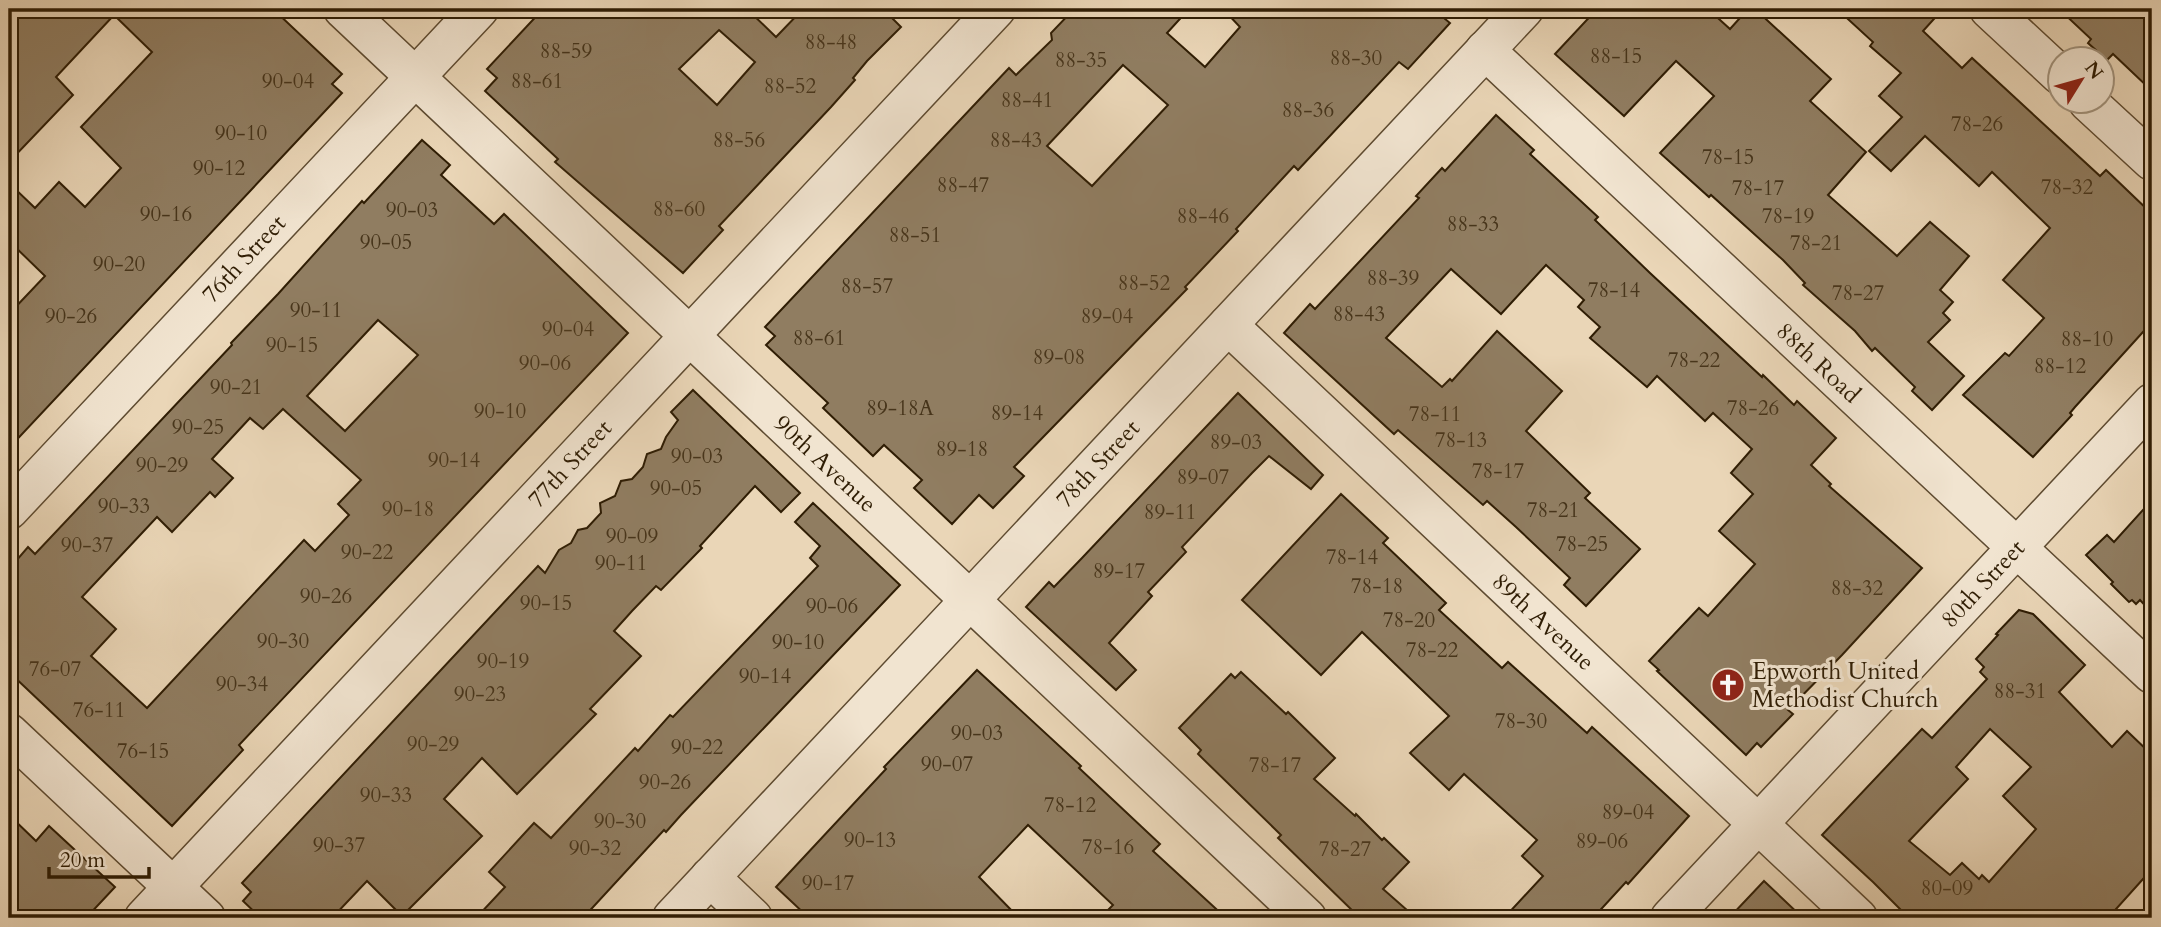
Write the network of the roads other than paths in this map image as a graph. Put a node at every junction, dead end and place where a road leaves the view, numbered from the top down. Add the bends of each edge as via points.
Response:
1 (342, 9) edge
2 (479, 9) edge
3 (996, 9) edge
4 (1524, 9) edge
5 (1989, 9) edge
6 (1485, 50) junction
7 (2046, 62) edge
8 (414, 77) junction
9 (2103, 116) edge
10 (2152, 161) edge
11 (1228, 325) junction
12 (690, 336) junction
13 (2152, 403) edge
14 (9, 510) edge
15 (2016, 548) junction
16 (970, 600) junction
17 (2152, 674) edge
18 (9, 733) edge
19 (1758, 824) junction
20 (710, 877) junction
21 (173, 887) junction
22 (144, 918) edge
23 (206, 918) edge
24 (672, 918) edge
25 (753, 918) edge
26 (1307, 918) edge
27 (1670, 918) edge
28 (1858, 918) edge

1 - 8 street, 90th Avenue
2 - 8 street, 76th Street
3 - 12 street, 77th Street
4 - 6 street, 78th Street
5 - 7 street
6 - 11 street, 78th Street
6 - 15 street, 88th Road
8 - 12 street, 90th Avenue
8 - 14 street, 76th Street
9 - 10 street
11 - 16 street, 78th Street
11 - 19 street, 89th Avenue
12 - 16 street, 90th Avenue
12 - 21 street, 77th Street
13 - 15 street, 80th Street
15 - 17 street, 88th Road
15 - 19 street, 80th Street
16 - 20 street, 78th Street
16 - 26 street, 90th Avenue
18 - 21 street
19 - 27 street, 80th Street
19 - 28 street, 89th Avenue
20 - 24 street, 78th Street
20 - 25 street
21 - 22 street, 77th Street
21 - 23 street

